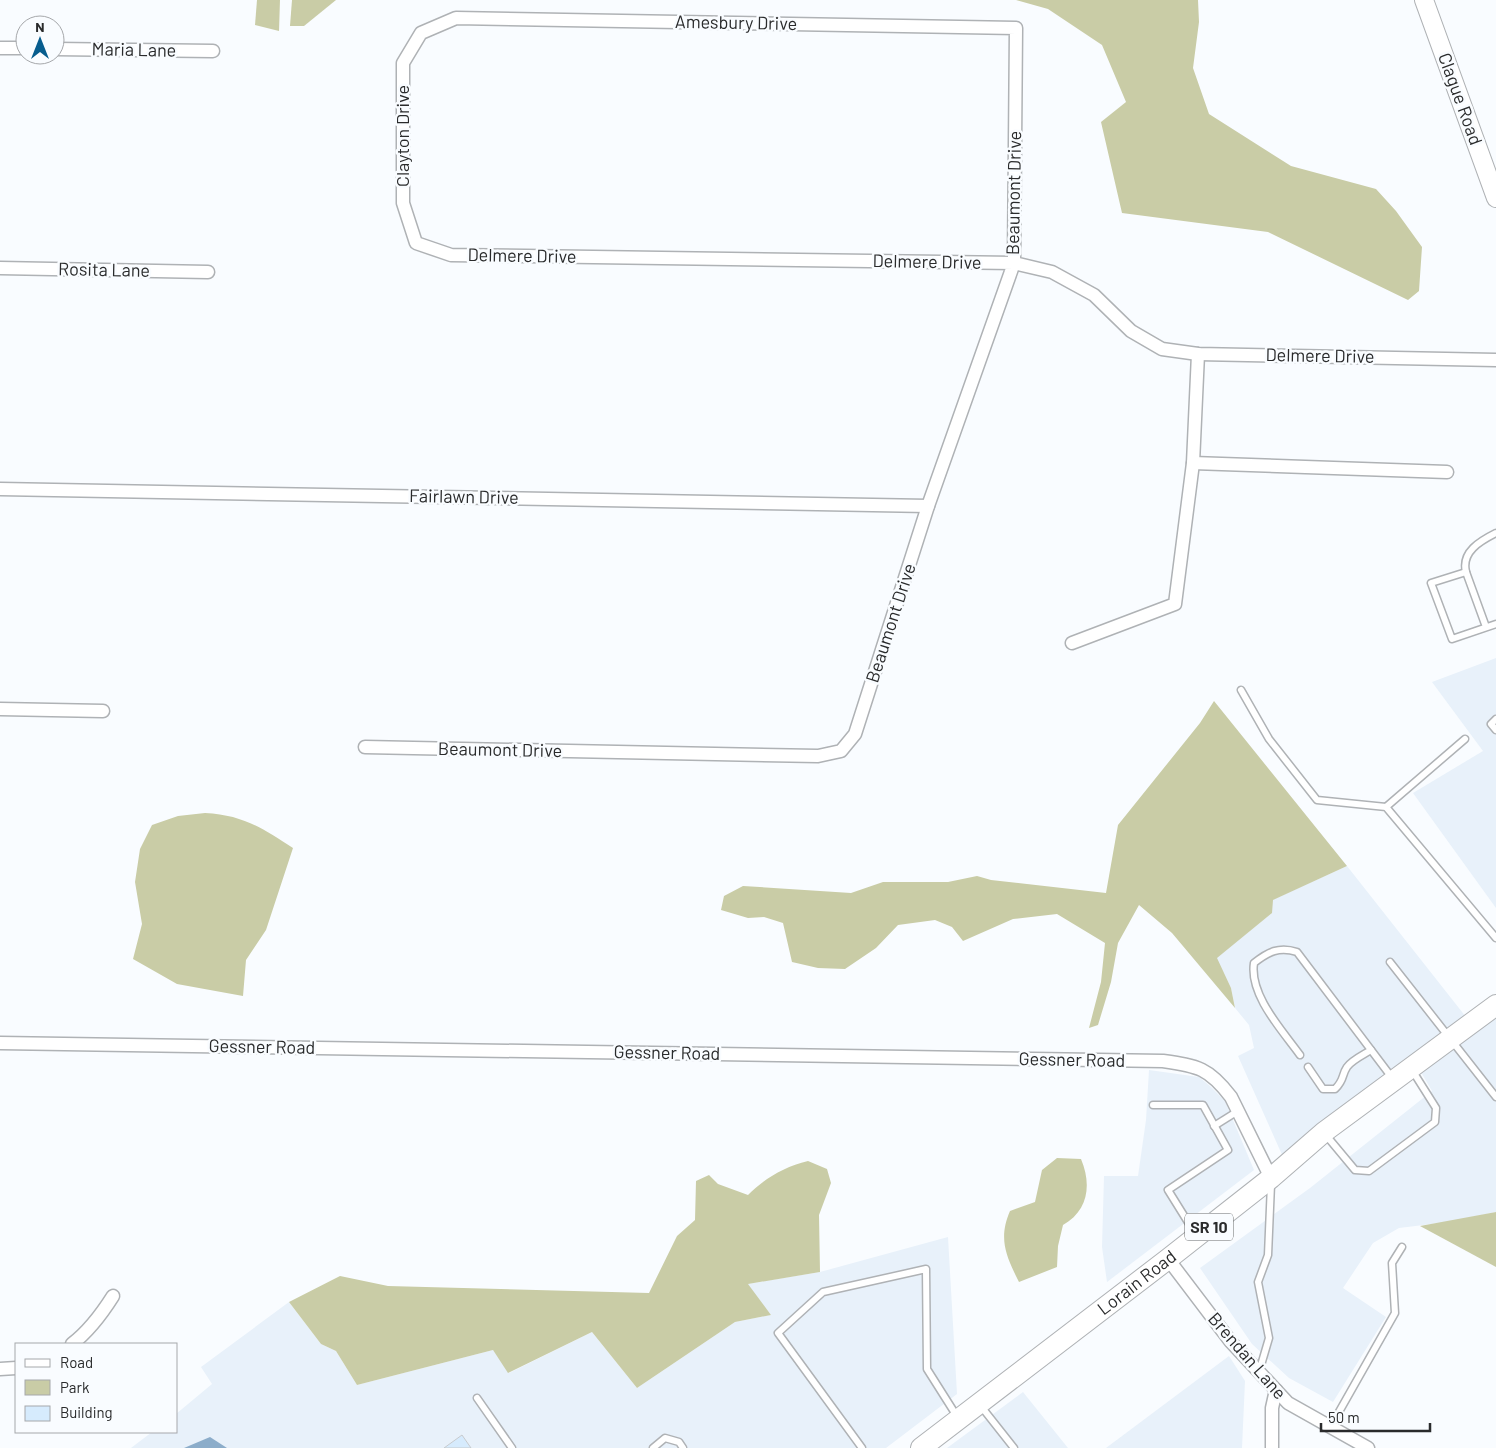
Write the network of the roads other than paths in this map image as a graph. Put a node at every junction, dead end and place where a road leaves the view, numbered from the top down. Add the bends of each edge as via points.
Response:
1 (1424, 0) edge
2 (456, 18) joint
3 (1016, 28) joint
4 (0, 48) edge
5 (15, 48) edge
6 (65, 49) edge
7 (213, 52) dead end
8 (1496, 198) edge
9 (451, 255) joint
10 (1014, 263) junction
11 (0, 268) edge
12 (208, 272) dead end
13 (1198, 354) junction
14 (1496, 360) edge
15 (1193, 463) junction
16 (1447, 472) dead end
17 (0, 489) edge
18 (928, 506) junction
19 (1496, 533) edge
20 (1466, 572) junction
21 (1496, 624) edge
22 (1486, 627) junction
23 (1072, 642) dead end
24 (1241, 690) dead end
25 (0, 709) edge
26 (103, 712) dead end
27 (1496, 719) edge
28 (1496, 730) edge
29 (1465, 739) dead end
30 (365, 747) dead end
31 (1386, 807) junction
32 (1496, 938) edge
33 (1390, 962) dead end
34 (1496, 1005) edge
35 (1449, 1039) junction
36 (0, 1043) edge
37 (1371, 1050) junction
38 (1300, 1055) dead end
39 (1308, 1067) dead end
40 (1410, 1067) junction
41 (1393, 1080) junction
42 (1496, 1097) edge
43 (1153, 1105) dead end
44 (1238, 1111) junction
45 (1214, 1126) junction
46 (1324, 1132) junction
47 (1271, 1178) junction
48 (1197, 1236) junction
49 (1402, 1247) dead end
50 (1168, 1259) junction
51 (112, 1296) dead end
52 (73, 1343) edge
53 (15, 1368) edge
54 (0, 1369) edge
55 (1259, 1372) junction
56 (1276, 1390) junction
57 (477, 1398) dead end
58 (980, 1404) junction
59 (959, 1420) junction
60 (1331, 1426) junction
61 (929, 1446) edge
62 (512, 1448) edge
63 (653, 1448) edge
64 (684, 1448) edge
65 (862, 1448) edge
66 (1014, 1448) edge
67 (1272, 1448) edge
68 (1368, 1448) edge

1 - 8 main road, Clague Road
2 - 3 street, Amesbury Drive
2 - 9 street, Clayton Drive via 421,33 403,63 403,203 416,243
3 - 10 street, Beaumont Drive
4 - 5 street
6 - 7 street, Maria Lane
9 - 10 street, Delmere Drive
10 - 13 street, Delmere Drive via 1052,272 1094,296 1131,330 1162,349
10 - 18 street, Beaumont Drive
11 - 12 street, Rosita Lane
13 - 14 street, Delmere Drive
13 - 15 street
15 - 16 street
15 - 23 street via 1176,604
17 - 18 street, Fairlawn Drive
18 - 30 street, Beaumont Drive via 854,734 840,751 818,756
19 - 20 lane via 1468,553 1464,565
20 - 22 lane
20 - 22 lane via 1431,583 1452,639
21 - 22 lane
24 - 31 lane via 1269,738 1317,800
25 - 26 street
27 - 28 lane via 1491,724
29 - 31 lane
31 - 32 lane
33 - 35 lane
34 - 35 main road, Lorain Road / SR 10
35 - 40 main road, Lorain Road / SR 10
35 - 42 lane
36 - 44 street, Gessner Road via 1163,1061 1198,1068 1213,1075 1232,1097
37 - 38 lane via 1297,952 1286,948 1269,951 1254,963 1252,974 1257,992
37 - 39 lane via 1349,1065 1343,1081 1335,1089 1323,1089
37 - 41 lane
40 - 41 main road, Lorain Road / SR 10
40 - 46 lane via 1436,1108 1435,1122 1369,1171 1363,1172 1354,1170
41 - 46 main road, Lorain Road / SR 10
43 - 45 lane via 1202,1106
44 - 45 lane
44 - 47 street, Gessner Road
45 - 48 lane via 1228,1150 1168,1190
46 - 47 main road, Lorain Road / SR 10
47 - 48 main road, Lorain Road / SR 10
47 - 55 lane via 1268,1255 1258,1282 1269,1338
48 - 50 main road, Lorain Road / SR 10
49 - 60 lane via 1392,1263 1396,1313
50 - 55 street, Brendan Lane via 1231,1342
50 - 58 main road, Lorain Road / SR 10
51 - 52 street via 98,1318
53 - 54 street
55 - 56 street, Brendan Lane
56 - 60 street, Brendan Lane via 1288,1403
56 - 67 street via 1272,1408
57 - 62 lane
58 - 59 main road, Lorain Road / SR 10
58 - 66 lane
59 - 61 main road, Lorain Road / SR 10
59 - 65 lane via 927,1369 926,1269 823,1292 778,1333
60 - 68 street, Brendan Lane
63 - 64 lane via 665,1438 679,1442

